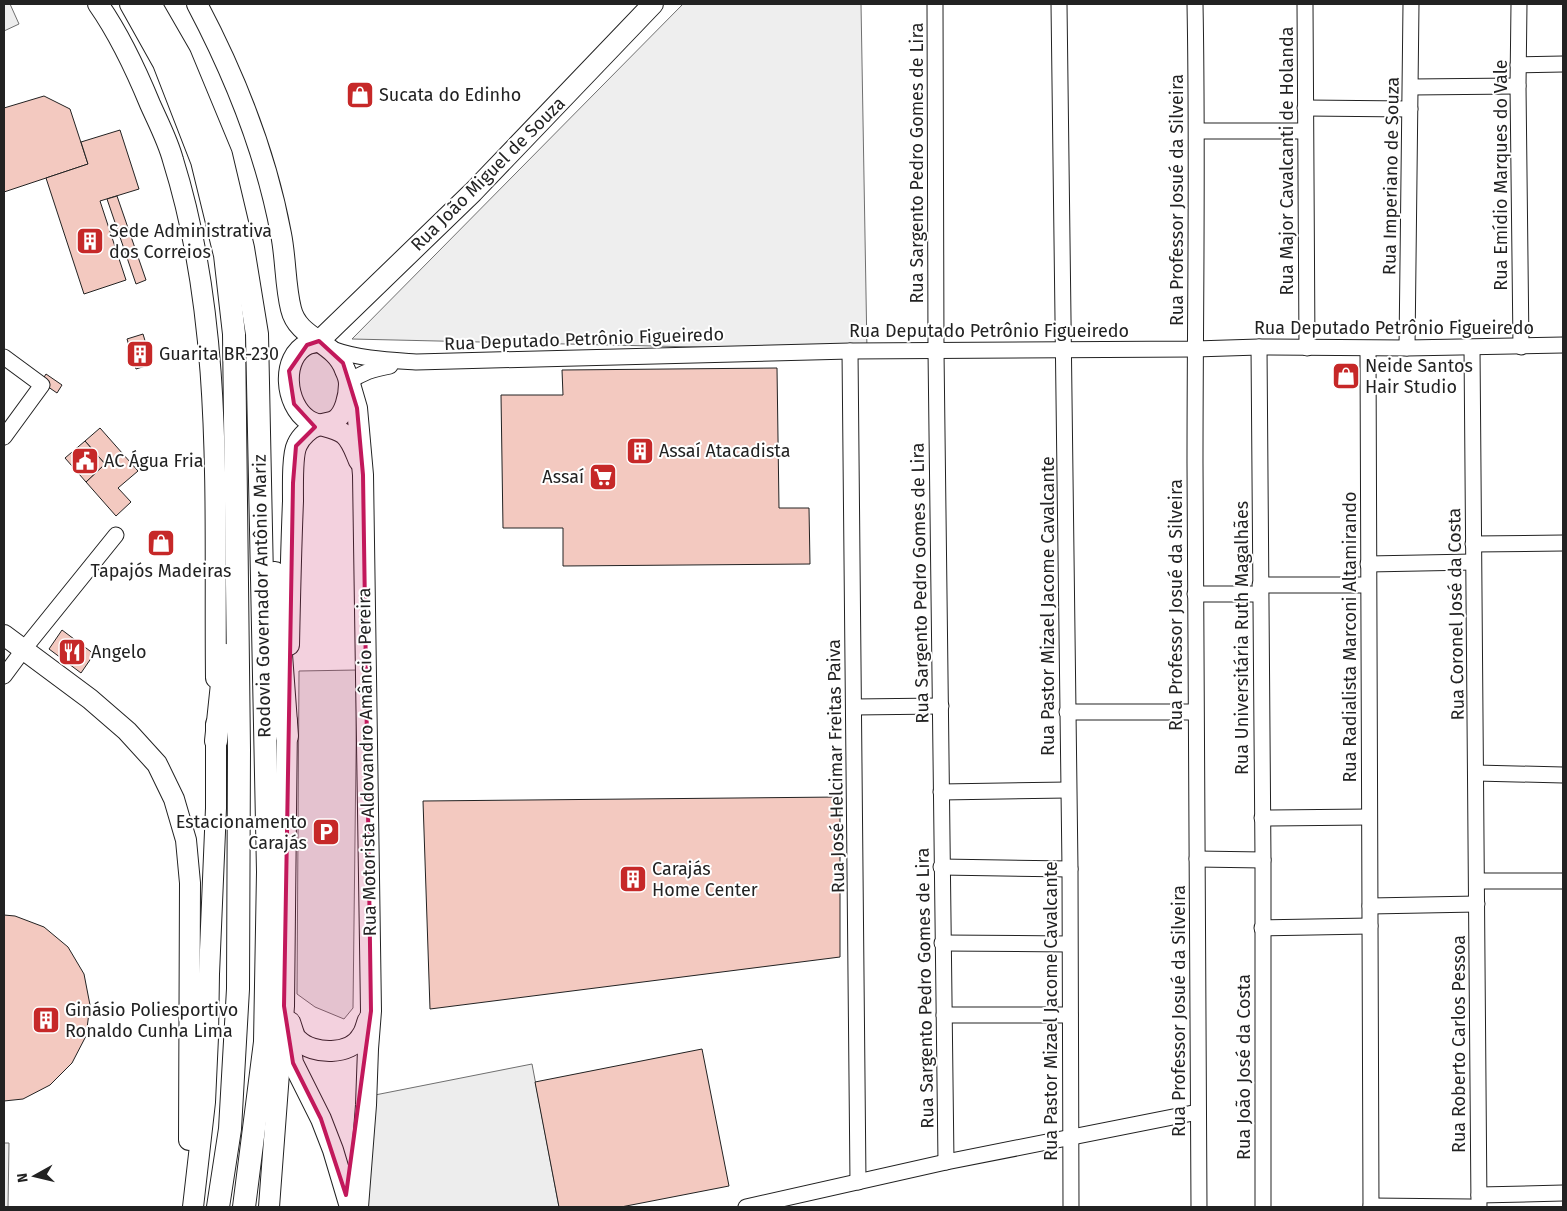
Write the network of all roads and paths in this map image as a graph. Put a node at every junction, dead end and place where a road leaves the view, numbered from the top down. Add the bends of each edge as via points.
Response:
1 (98, 4) edge
2 (131, 4) edge
3 (150, 4) edge
4 (197, 4) edge
5 (653, 4) edge
6 (935, 4) edge
7 (1060, 4) edge
8 (1195, 4) edge
9 (1305, 4) edge
10 (1411, 4) edge
11 (1519, 4) edge
12 (1563, 64) edge
13 (1518, 65) junction
14 (1518, 86) junction
15 (1411, 87) junction
16 (1305, 108) junction
17 (1410, 109) junction
18 (1305, 130) junction
19 (1198, 131) junction
20 (326, 345) junction
21 (1563, 345) edge
22 (1521, 347) junction
23 (1259, 348) junction
24 (1307, 348) junction
25 (1368, 348) junction
26 (1407, 348) junction
27 (1472, 348) junction
28 (1064, 349) junction
29 (850, 350) junction
30 (1195, 350) junction
31 (936, 351) junction
32 (4, 357) edge
33 (416, 362) junction
34 (350, 382) junction
35 (318, 425) junction
36 (4, 437) edge
37 (260, 471) junction
38 (363, 475) junction
39 (236, 489) junction
40 (116, 535) dead end
41 (1563, 543) edge
42 (1474, 544) junction
43 (1473, 562) junction
44 (1368, 564) junction
45 (1368, 585) junction
46 (1260, 590) junction
47 (1195, 594) junction
48 (4, 635) edge
49 (24, 648) junction
50 (4, 676) edge
51 (854, 706) junction
52 (941, 706) junction
53 (1067, 712) junction
54 (1194, 712) junction
55 (287, 736) junction
56 (216, 741) junction
57 (1476, 773) junction
58 (1563, 775) edge
59 (1068, 790) junction
60 (941, 792) junction
61 (1369, 817) junction
62 (1262, 818) junction
63 (1197, 859) junction
64 (1263, 860) junction
65 (941, 867) junction
66 (1070, 869) junction
67 (1478, 881) junction
68 (1563, 881) edge
69 (1477, 904) junction
70 (1370, 906) junction
71 (1370, 926) junction
72 (1262, 928) junction
73 (942, 942) junction
74 (1069, 944) junction
75 (284, 1006) junction
76 (371, 1011) junction
77 (944, 1015) junction
78 (1070, 1016) junction
79 (1198, 1112) junction
80 (1071, 1138) junction
81 (946, 1162) junction
82 (858, 1182) junction
83 (1563, 1193) edge
84 (1479, 1201) edge
85 (349, 1204) edge
86 (189, 1207) edge
87 (193, 1207) edge
88 (218, 1207) edge
89 (244, 1207) edge
90 (269, 1207) edge
91 (746, 1207) edge
92 (1071, 1207) edge
93 (1198, 1207) edge
94 (1263, 1207) edge
95 (1371, 1207) edge
96 (1470, 1207) edge

1 - 56 main road via 138,76 173,158 190,219 200,273 214,427
2 - 39 highway, Rodovia Governador Antônio Mariz via 164,63 202,161 225,255 234,334
3 - 37 highway, Rodovia Governador Antônio Mariz via 180,56 220,155 243,248 257,334
4 - 20 main road via 239,92 259,149 281,233 292,311 308,334
5 - 20 main road, Rua João Miguel de Souza
6 - 31 street, Rua Sargento Pedro Gomes de Lira
7 - 28 street, Rua Pastor Mizael Jacome Cavalcante
8 - 19 street, Rua Professor Josué da Silveira
9 - 16 street, Rua Major Cavalcanti de Holanda
10 - 15 street, Rua Imperiano de Souza
11 - 13 street, Rua Emídio Marques do Vale
12 - 13 street
13 - 14 street, Rua Emídio Marques do Vale
14 - 15 street
14 - 22 street, Rua Emídio Marques do Vale
15 - 17 street, Rua Imperiano de Souza
16 - 17 street
16 - 18 street, Rua Major Cavalcanti de Holanda
17 - 26 street, Rua Imperiano de Souza
18 - 19 street
18 - 24 street, Rua Major Cavalcanti de Holanda
19 - 30 street, Rua Professor Josué da Silveira
20 - 33 street, Rua Deputado Petrônio Figueiredo via 351,356
20 - 34 main road via 343,363
20 - 35 main road via 307,345 296,355 288,371 294,404 300,414
21 - 22 street, Rua Deputado Petrônio Figueiredo
22 - 27 street, Rua Deputado Petrônio Figueiredo
23 - 24 street, Rua Deputado Petrônio Figueiredo
23 - 30 street, Rua Deputado Petrônio Figueiredo
23 - 46 street, Rua Universitária Ruth Magalhães
24 - 25 street, Rua Deputado Petrônio Figueiredo
25 - 26 street, Rua Deputado Petrônio Figueiredo
25 - 44 street, Rua Radialista Marconi Altamirando
26 - 27 street, Rua Deputado Petrônio Figueiredo
27 - 42 street, Rua Coronel José da Costa
28 - 30 street, Rua Deputado Petrônio Figueiredo
28 - 31 street, Rua Deputado Petrônio Figueiredo
28 - 53 street, Rua Pastor Mizael Jacome Cavalcante
29 - 31 street, Rua Deputado Petrônio Figueiredo
29 - 33 street, Rua Deputado Petrônio Figueiredo
29 - 51 street, Rua José Helcimar Freitas Paiva
30 - 47 street, Rua Professor Josué da Silveira
31 - 52 street, Rua Sargento Pedro Gomes de Lira
32 - 36 street via 42,385
33 - 34 street, Rua Deputado Petrônio Figueiredo via 370,369
34 - 35 main road via 342,412 335,421
34 - 38 main road, Rua Motorista Aldovandro Amâncio Pereira via 357,408
35 - 38 main road, Rua Motorista Aldovandro Amâncio Pereira via 335,429 351,442
35 - 55 main road via 303,435 296,446
37 - 55 highway via 276,579
37 - 89 highway, Rodovia Governador Antônio Mariz via 268,872 265,1042
38 - 76 main road, Rua Motorista Aldovandro Amâncio Pereira
39 - 56 highway
39 - 88 highway, Rodovia Governador Antônio Mariz via 238,989 230,1129
40 - 49 street
41 - 42 street
42 - 43 street, Rua Coronel José da Costa
43 - 44 street
43 - 57 street, Rua Coronel José da Costa
44 - 45 street, Rua Radialista Marconi Altamirando
45 - 46 street
45 - 61 street, Rua Radialista Marconi Altamirando
46 - 47 street
46 - 62 street, Rua Universitária Ruth Magalhães
47 - 54 street, Rua Professor Josué da Silveira
48 - 49 main road
49 - 50 street
49 - 86 main road via 127,732 157,764 174,799 186,840 190,883
51 - 52 street
51 - 82 street, Rua José Helcimar Freitas Paiva
52 - 60 street, Rua Sargento Pedro Gomes de Lira
53 - 54 street
53 - 59 street, Rua Pastor Mizael Jacome Cavalcante
54 - 63 street, Rua Professor Josué da Silveira
55 - 75 main road
56 - 87 main road via 207,1065
57 - 58 street
57 - 67 street, Rua Coronel José da Costa
59 - 60 street
59 - 66 street, Rua Pastor Mizael Jacome Cavalcante
60 - 65 street, Rua Sargento Pedro Gomes de Lira
61 - 62 street
61 - 70 street, Rua Radialista Marconi Altamirando
62 - 64 street, Rua Universitária Ruth Magalhães
63 - 64 street
63 - 79 street, Rua Professor Josué da Silveira
64 - 72 street, Rua Universitária Ruth Magalhães
65 - 66 street
65 - 73 street, Rua Sargento Pedro Gomes de Lira
66 - 74 street, Rua Pastor Mizael Jacome Cavalcante
67 - 68 street
67 - 69 street, Rua Roberto Carlos Pessoa
69 - 70 street
69 - 84 street, Rua Roberto Carlos Pessoa
70 - 71 street, Rua Radialista Marconi Altamirando
71 - 72 street
71 - 95 street, Rua Radialista Marconi Altamirando
72 - 94 street, Rua João José da Costa
73 - 74 street
73 - 77 street, Rua Sargento Pedro Gomes de Lira
74 - 78 street, Rua Pastor Mizael Jacome Cavalcante
75 - 76 main road via 296,1040 313,1050 333,1051 349,1047 362,1037
75 - 85 main road via 293,1063 321,1119
75 - 90 main road
76 - 85 main road, Rua Motorista Aldovandro Amâncio Pereira via 368,1049 356,1104
77 - 78 street
77 - 81 street, Rua Sargento Pedro Gomes de Lira
78 - 80 street, Rua Pastor Mizael Jacome Cavalcante
79 - 80 street
79 - 93 street, Rua Professor Josué da Silveira
80 - 81 street
80 - 92 street, Rua Pastor Mizael Jacome Cavalcante
81 - 82 street
82 - 91 street
83 - 84 street
95 - 96 street

